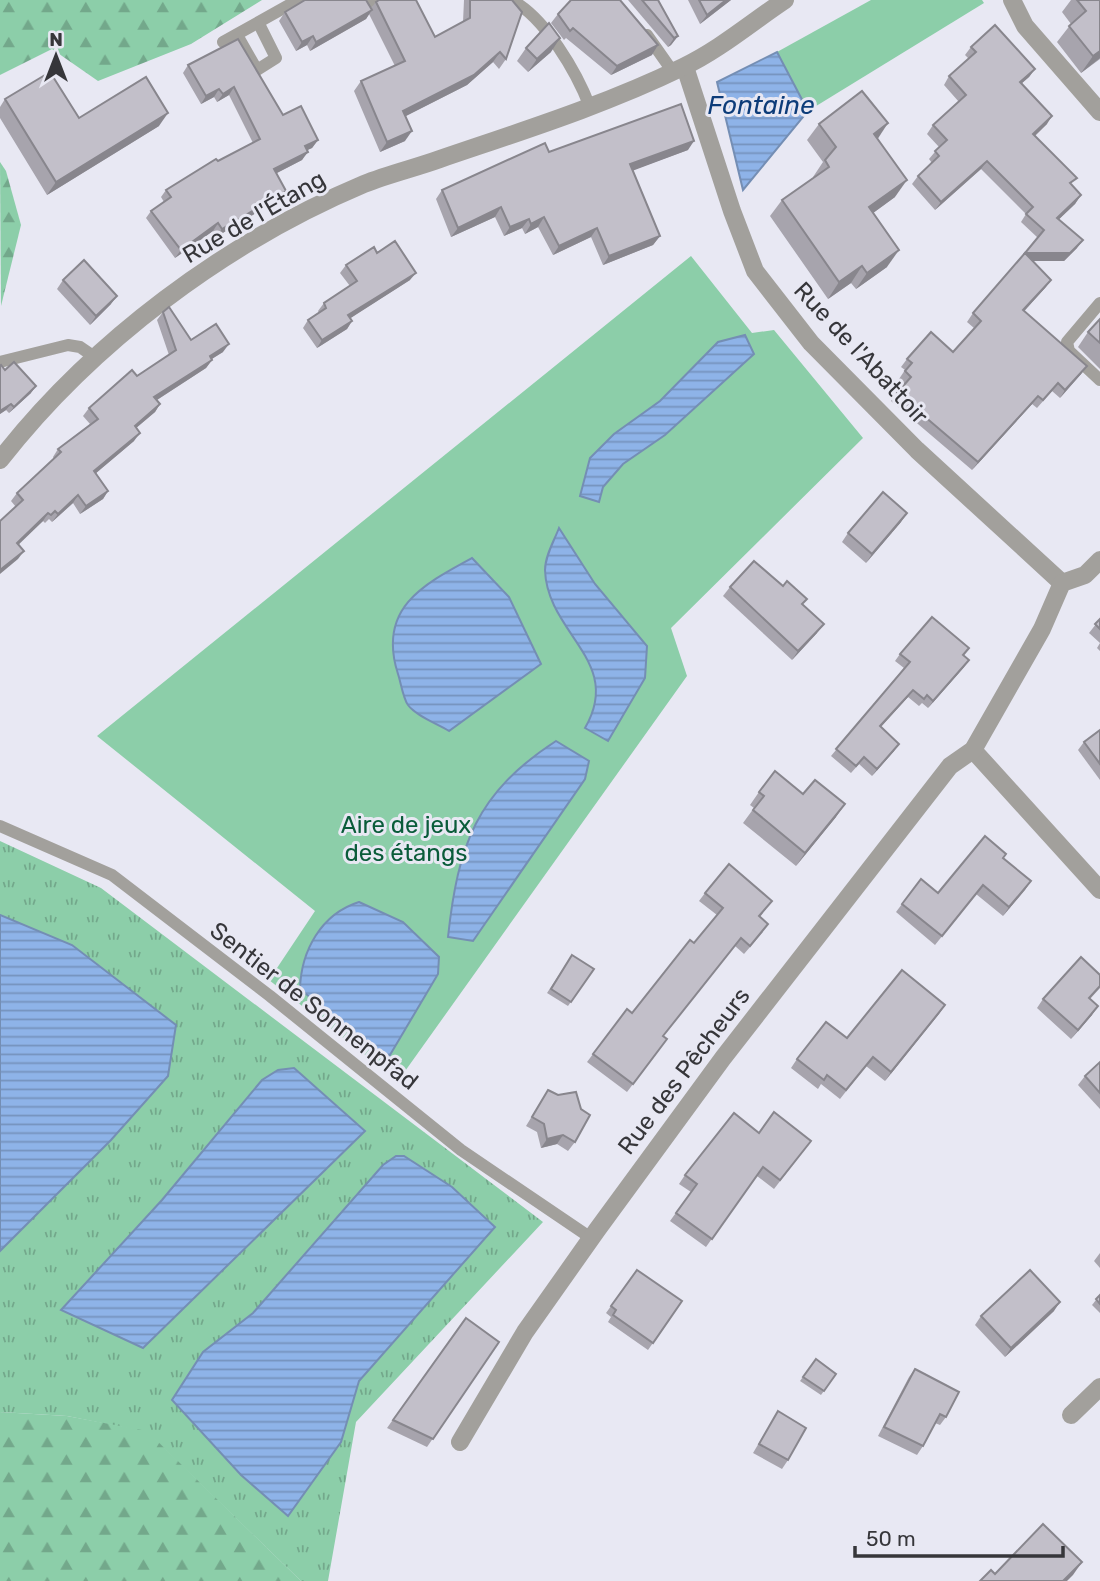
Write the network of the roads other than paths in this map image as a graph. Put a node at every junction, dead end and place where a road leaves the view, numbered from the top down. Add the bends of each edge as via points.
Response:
1 (298, 0) edge
2 (366, 0) edge
3 (373, 0) edge
4 (511, 0) edge
5 (785, 0) edge
6 (1013, 0) edge
7 (259, 23) junction
8 (641, 29) edge
9 (237, 35) junction
10 (223, 43) edge
11 (679, 69) junction
12 (590, 107) junction
13 (1100, 112) edge
14 (1100, 303) edge
15 (96, 358) junction
16 (0, 362) edge
17 (1100, 380) edge
18 (0, 460) edge
19 (1100, 560) edge
20 (1062, 583) junction
21 (973, 750) junction
22 (0, 826) edge
23 (1100, 890) edge
24 (591, 1238) junction
25 (1100, 1387) edge
26 (1071, 1415) dead end
27 (460, 1442) dead end

1 - 7 lane
2 - 3 lane
4 - 12 lane via 524,6 575,71
5 - 11 street, Rue de l'Étang
6 - 13 street via 1025,26
7 - 9 lane
7 - 9 lane via 276,58 257,70
8 - 11 lane
9 - 10 lane
11 - 12 street, Rue de l'Étang
11 - 20 street, Rue de l'Abattoir via 755,271 811,343 917,450
12 - 15 street, Rue de l'Étang via 367,183 321,204 188,283 139,318
14 - 17 lane via 1067,342 1069,351
15 - 16 lane via 80,346 68,345
15 - 18 street, Rue de l'Étang via 23,430
19 - 20 street via 1085,575
20 - 21 street via 1042,629
21 - 23 street
21 - 24 street, Rue des Pêcheurs via 950,766 880,853
22 - 24 lane, Sentier de Sonnenpfad via 112,875 461,1150
24 - 27 street, Rue des Pêcheurs via 525,1332
25 - 26 street

